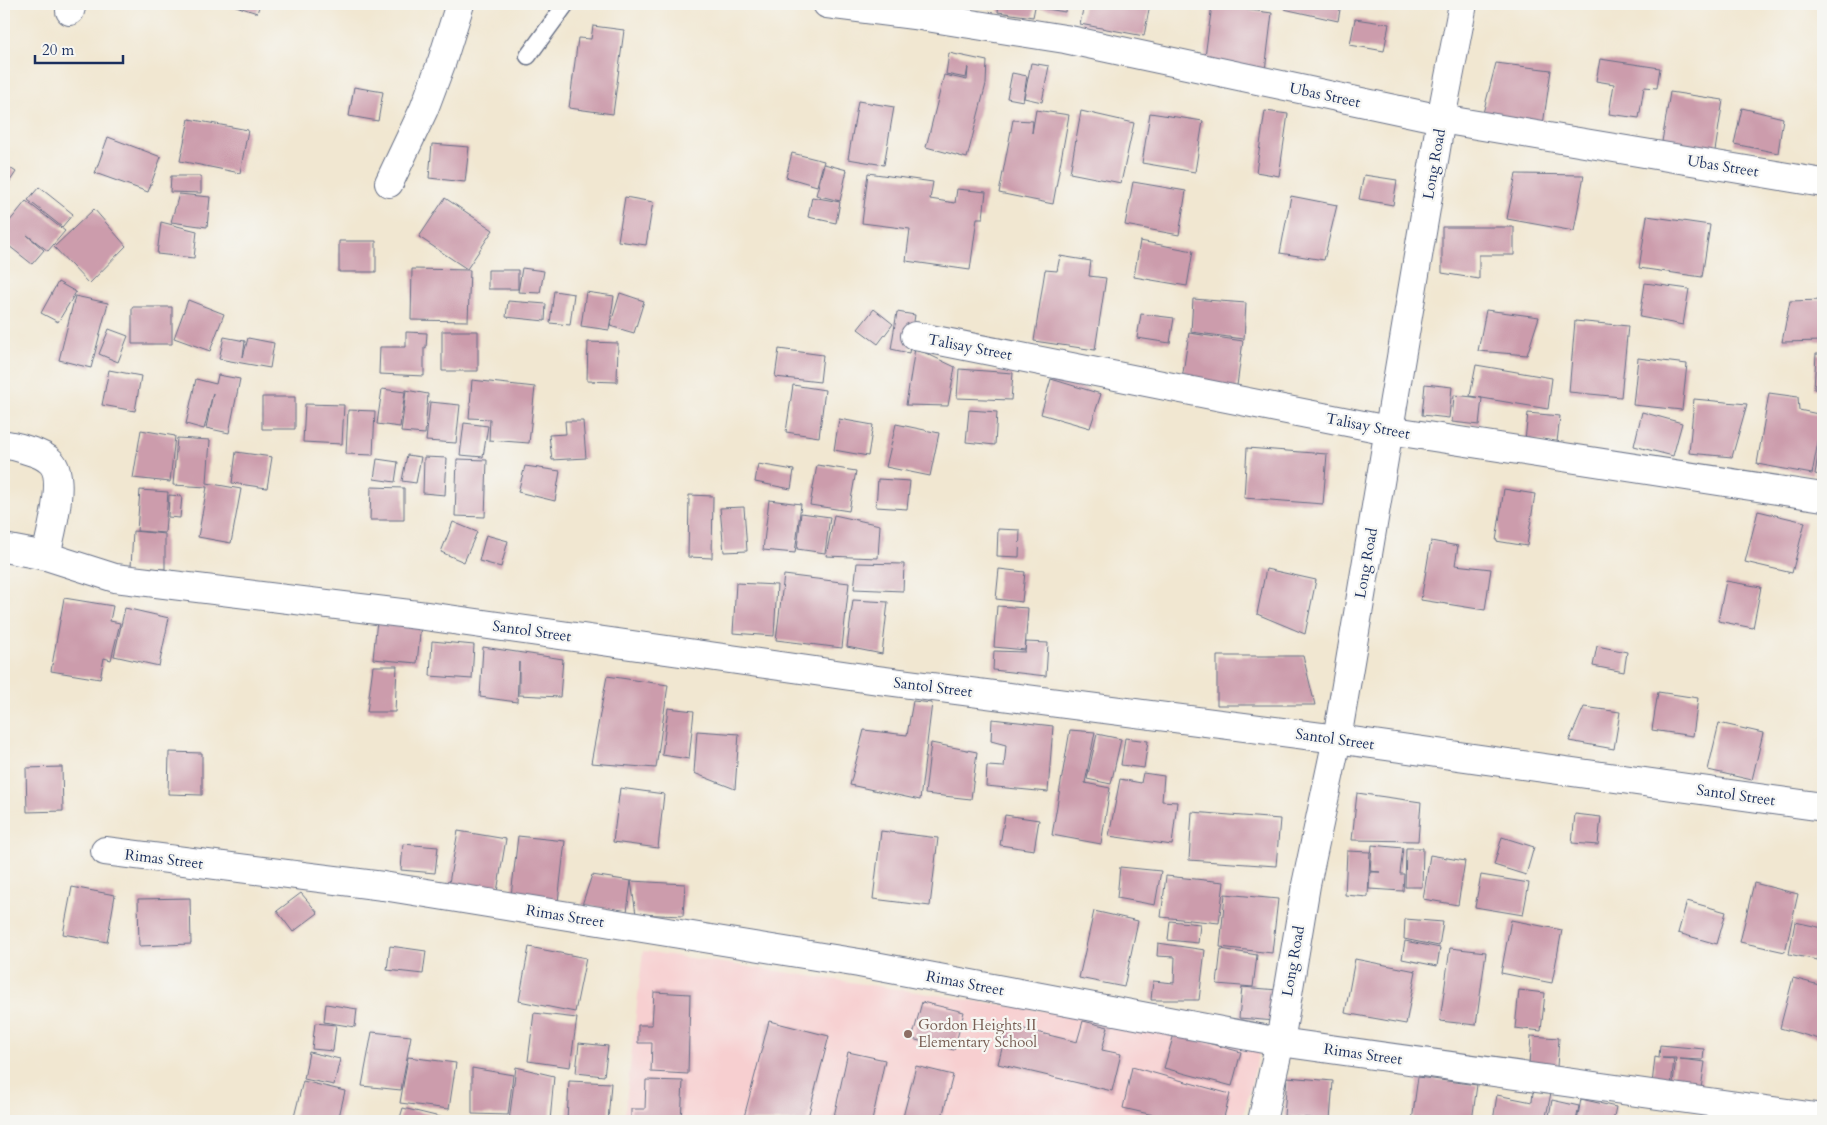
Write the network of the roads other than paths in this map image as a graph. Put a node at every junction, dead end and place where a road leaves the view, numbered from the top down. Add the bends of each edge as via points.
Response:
1 (460, 4) edge
2 (566, 4) edge
3 (827, 4) edge
4 (1463, 4) edge
5 (955, 12) edge
6 (528, 56) dead end
7 (1441, 119) junction
8 (389, 183) dead end
9 (1823, 183) edge
10 (915, 336) dead end
11 (1388, 430) junction
12 (4, 445) edge
13 (1823, 497) edge
14 (4, 548) edge
15 (46, 556) junction
16 (1337, 740) junction
17 (1823, 807) edge
18 (105, 851) dead end
19 (1280, 1042) junction
20 (1823, 1118) edge
21 (1262, 1121) edge

1 - 8 street via 424,109
2 - 6 lane
3 - 5 street, Ubas Street
4 - 7 street, Long Road
5 - 7 street, Ubas Street
7 - 9 street, Ubas Street
7 - 11 street, Long Road
10 - 11 street, Talisay Street
11 - 13 street, Talisay Street
11 - 16 street, Long Road
12 - 15 street via 37,454 52,462 58,478
14 - 15 street, Santol Street
15 - 16 street, Santol Street via 115,578 426,616
16 - 17 street, Santol Street
16 - 19 street, Long Road via 1306,885
18 - 19 street, Rimas Street via 383,886 840,960
19 - 20 street, Rimas Street
19 - 21 street, Long Road

